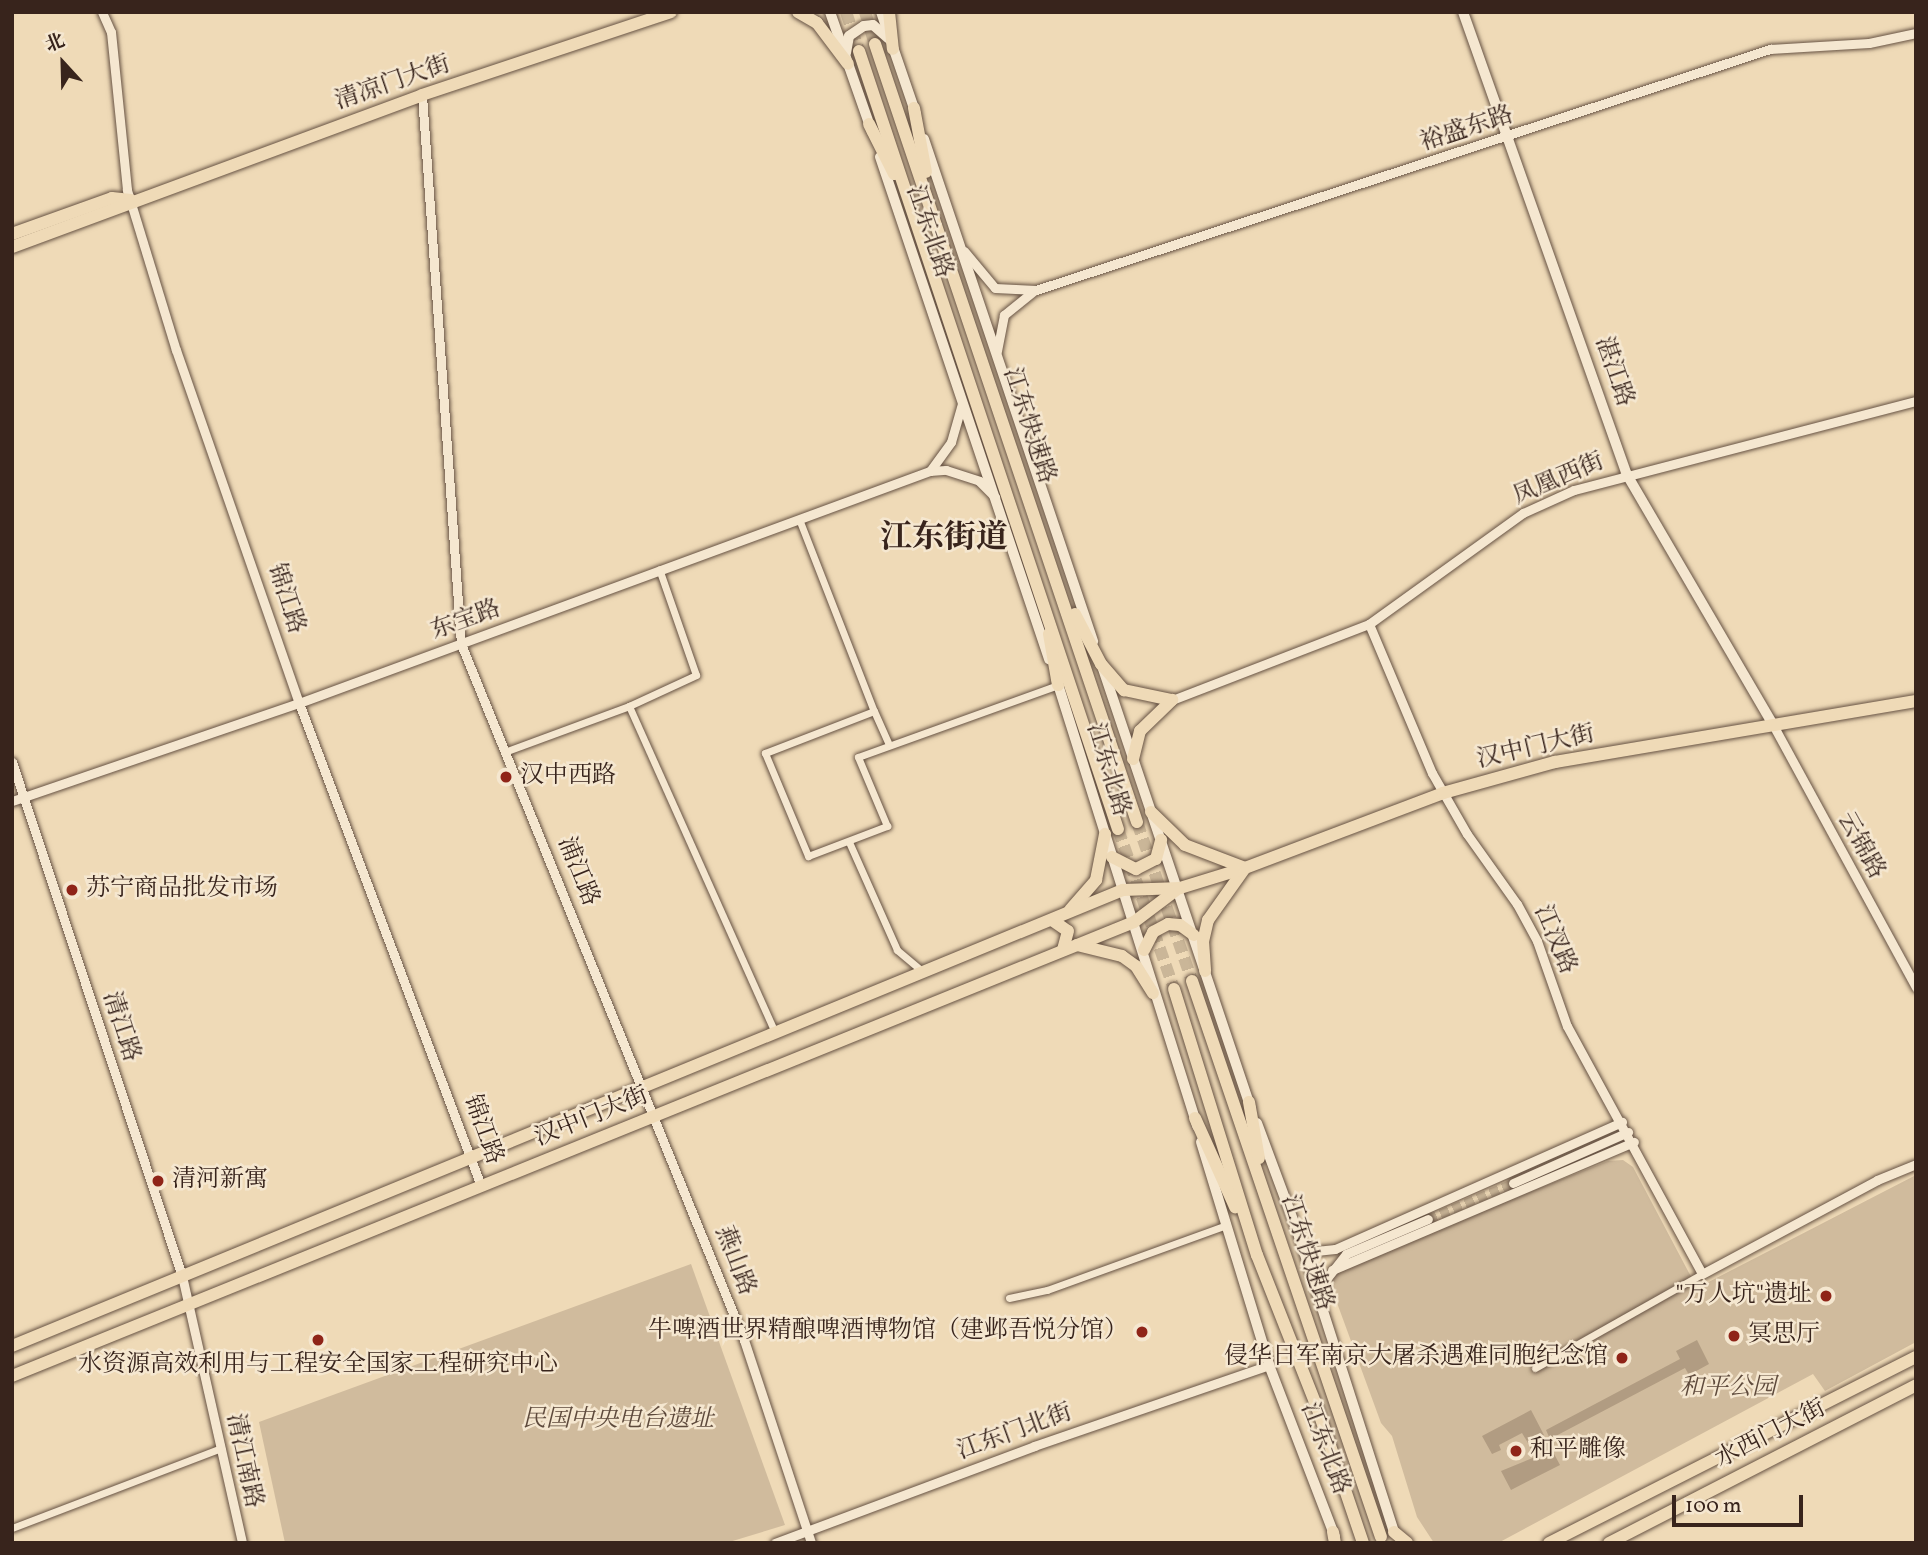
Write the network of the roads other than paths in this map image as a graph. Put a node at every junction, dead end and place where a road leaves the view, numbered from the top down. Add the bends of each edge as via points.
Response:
1 (102, 12) edge
2 (671, 12) edge
3 (798, 12) edge
4 (830, 12) edge
5 (881, 12) edge
6 (889, 12) edge
7 (1463, 12) edge
8 (1916, 33) edge
9 (875, 44) tunnel mouth
10 (892, 44) junction
11 (859, 51) tunnel mouth
12 (847, 60) junction
13 (422, 95) junction
14 (914, 108) junction
15 (869, 124) junction
16 (1508, 137) junction
17 (131, 201) junction
18 (934, 213) junction
19 (916, 220) junction
20 (12, 234) edge
21 (12, 247) edge
22 (962, 248) junction
23 (1036, 290) junction
24 (997, 351) junction
25 (962, 396) junction
26 (1916, 401) edge
27 (930, 471) junction
28 (1626, 474) junction
29 (995, 497) junction
30 (799, 519) junction
31 (659, 569) junction
32 (1057, 580) junction
33 (1040, 586) junction
34 (1368, 624) junction
35 (461, 644) junction
36 (1101, 664) junction
37 (1058, 685) junction
38 (1172, 700) junction
39 (1916, 701) edge
40 (299, 703) junction
41 (629, 706) junction
42 (874, 711) junction
43 (1772, 723) junction
44 (888, 744) junction
45 (507, 751) junction
46 (1133, 759) junction
47 (12, 762) edge
48 (1443, 793) junction
49 (25, 797) junction
50 (12, 801) edge
51 (1152, 812) junction
52 (1137, 822) tunnel mouth
53 (1118, 829) tunnel mouth
54 (1105, 834) junction
55 (1161, 840) junction
56 (849, 842) junction
57 (1112, 858) junction
58 (1245, 868) junction
59 (1180, 888) junction
60 (1123, 890) junction
61 (1066, 914) junction
62 (1052, 920) junction
63 (1135, 922) junction
64 (1194, 935) junction
65 (1077, 945) junction
66 (1063, 950) junction
67 (1144, 950) junction
68 (1205, 971) junction
69 (923, 972) junction
70 (1192, 981) tunnel mouth
71 (1916, 986) edge
72 (1174, 989) tunnel mouth
73 (1153, 993) junction
74 (775, 1032) junction
75 (644, 1085) junction
76 (1249, 1102) junction
77 (656, 1115) junction
78 (1195, 1118) junction
79 (1622, 1122) junction
80 (1628, 1132) junction
81 (1634, 1142) junction
82 (470, 1157) junction
83 (1916, 1164) edge
84 (1501, 1176) junction
85 (1513, 1183) tunnel mouth
86 (481, 1186) junction
87 (1476, 1187) junction
88 (1511, 1194) junction
89 (1457, 1195) junction
90 (1267, 1203) junction
91 (1485, 1205) junction
92 (1433, 1206) junction
93 (1463, 1214) junction
94 (1428, 1219) tunnel mouth
95 (1439, 1225) junction
96 (1224, 1226) junction
97 (1299, 1236) junction
98 (1316, 1251) junction
99 (1346, 1254) junction
100 (1257, 1255) junction
101 (1332, 1270) junction
102 (1702, 1274) junction
103 (182, 1276) junction
104 (1316, 1292) junction
105 (1009, 1298) dead end
106 (189, 1305) junction
107 (12, 1346) edge
108 (1916, 1357) edge
109 (1269, 1365) junction
110 (1535, 1368) dead end
111 (12, 1376) edge
112 (1916, 1385) edge
113 (221, 1448) junction
114 (12, 1528) edge
115 (807, 1531) junction
116 (1381, 1536) dead end
117 (1397, 1537) edge
118 (1335, 1539) edge
119 (242, 1543) edge
120 (775, 1543) edge
121 (811, 1543) edge
122 (1363, 1543) edge
123 (1408, 1543) edge
124 (1549, 1543) edge
125 (1609, 1543) edge

1 - 17 street, 锦江路 via 111,32
2 - 13 main road, 清凉门大街
3 - 12 main road via 817,23
4 - 12 main road, 江东北路
5 - 10 main road, 江东北路
6 - 10 main road
7 - 16 main road, 湛江路
8 - 16 street, 裕盛东路 via 1869,43 1770,49
9 - 18 main road, 江东快速路
10 - 12 main road via 873,25 857,29 849,36
10 - 14 main road, 江东北路
11 - 19 main road, 江东快速路
12 - 15 main road, 江东北路
13 - 17 main road, 清凉门大街
13 - 35 street, 浦江路
14 - 18 main road
14 - 22 main road, 江东北路
15 - 19 main road
15 - 25 main road, 江东北路
16 - 23 street, 裕盛东路
16 - 28 main road, 湛江路
17 - 20 main road, 清凉门大街 via 112,198
17 - 21 main road, 清凉门大街 via 118,211
17 - 40 street, 锦江路 via 176,350
18 - 32 main road, 江东快速路
19 - 33 main road, 江东快速路
22 - 23 street, 裕盛东路 via 995,288
22 - 24 main road, 江东北路
23 - 24 street, 裕盛东路 via 1004,315
24 - 36 main road, 江东北路
25 - 27 street via 961,420
25 - 29 main road, 江东北路
26 - 28 street, 凤凰西街
27 - 29 street via 946,470 979,481
27 - 30 street, 东宝路
28 - 34 street, 凤凰西街 via 1574,489 1523,513
28 - 43 main road, 湛江路
29 - 37 main road, 江东北路
30 - 31 street, 东宝路
30 - 42 street
31 - 35 street, 东宝路
31 - 41 street via 696,675
32 - 36 main road
32 - 52 main road, 江东快速路
33 - 37 main road
33 - 53 main road, 江东快速路
34 - 38 street, 凤凰西街
34 - 48 street, 江汊路
35 - 40 street, 东宝路
35 - 45 street, 浦江路
36 - 38 main road via 1124,690
36 - 46 main road, 江东北路
37 - 44 street
37 - 54 main road, 江东北路
38 - 46 main road via 1140,731
39 - 43 main road, 汉中门大街
40 - 49 street, 东宝路
40 - 82 street, 锦江路
41 - 45 street
41 - 74 street
42 - 44 street
42 - 56 street via 765,753 808,856
43 - 48 main road, 汉中门大街 via 1555,762
43 - 71 street, 云锦路
44 - 56 street via 858,757 887,826
45 - 75 street, 浦江路
46 - 51 main road, 江东北路
47 - 49 street, 清江路
48 - 58 main road, 汉中门大街
48 - 79 street, 江汊路 via 1517,904 1537,941 1567,1026
49 - 50 street, 东宝路
49 - 103 street, 清江路
51 - 55 main road, 江东北路
51 - 58 main road via 1185,845
54 - 57 main road, 江东北路
54 - 61 main road via 1096,880
55 - 57 main road via 1160,852 1148,864 1126,868
55 - 59 main road, 江东北路
56 - 69 street via 897,950
57 - 60 main road, 江东北路
58 - 59 main road, 汉中门大街
58 - 68 main road via 1208,920 1203,941
59 - 60 main road, 汉中门大街
59 - 63 main road, 汉中门大街
59 - 64 main road, 江东北路
60 - 61 main road, 汉中门大街
60 - 63 main road, 江东北路
61 - 62 main road, 汉中门大街
62 - 66 main road via 1068,931
62 - 69 main road, 汉中门大街
63 - 65 main road, 汉中门大街
63 - 67 main road, 江东北路
64 - 67 main road via 1180,925 1168,924 1153,932
64 - 68 main road, 江东北路
65 - 66 main road, 汉中门大街
65 - 73 main road via 1122,956 1136,966
66 - 77 main road, 汉中门大街
67 - 73 main road, 江东北路
68 - 76 main road, 江东北路
69 - 74 main road, 汉中门大街
70 - 90 main road, 江东快速路
72 - 100 main road, 江东快速路
73 - 78 main road, 江东北路
74 - 75 main road, 汉中门大街
75 - 77 street, 浦江路
75 - 82 main road, 汉中门大街
76 - 90 main road
76 - 97 main road, 江东北路
77 - 86 main road, 汉中门大街
77 - 115 street, 燕山路 via 744,1340
78 - 96 main road, 江东北路
78 - 100 main road
79 - 80 street, 江汊路
79 - 84 street
80 - 81 street, 江汊路
80 - 85 street
81 - 88 street
81 - 102 street, 江汊路
82 - 86 street, 锦江路
82 - 103 main road, 汉中门大街
83 - 102 street via 1877,1180
84 - 87 street
84 - 88 street via 1498,1188
86 - 106 main road, 汉中门大街
87 - 89 street
87 - 91 street via 1488,1193
88 - 91 street
89 - 92 street
89 - 93 street via 1450,1206 1454,1213
90 - 116 main road, 江东快速路
91 - 93 street
92 - 95 street via 1442,1212
92 - 98 street via 1335,1249
93 - 95 street
94 - 99 street
95 - 101 street
96 - 105 street via 1047,1290
96 - 109 main road, 江东北路
97 - 98 street
97 - 104 main road, 江东北路
98 - 99 street
99 - 101 street
100 - 122 main road, 江东快速路 via 1317,1407
101 - 104 street
102 - 110 street
103 - 106 street, 清江路
103 - 107 main road, 汉中门大街
104 - 117 main road, 江东北路
106 - 111 main road, 汉中门大街
106 - 113 street, 清江南路
108 - 124 main road, 水西门大街
109 - 115 street, 江东门北街
109 - 118 main road, 江东北路
112 - 125 main road, 水西门大街
113 - 114 street
113 - 119 street, 清江南路
115 - 120 street, 江东门北街
115 - 121 street, 燕山路
117 - 123 main road

